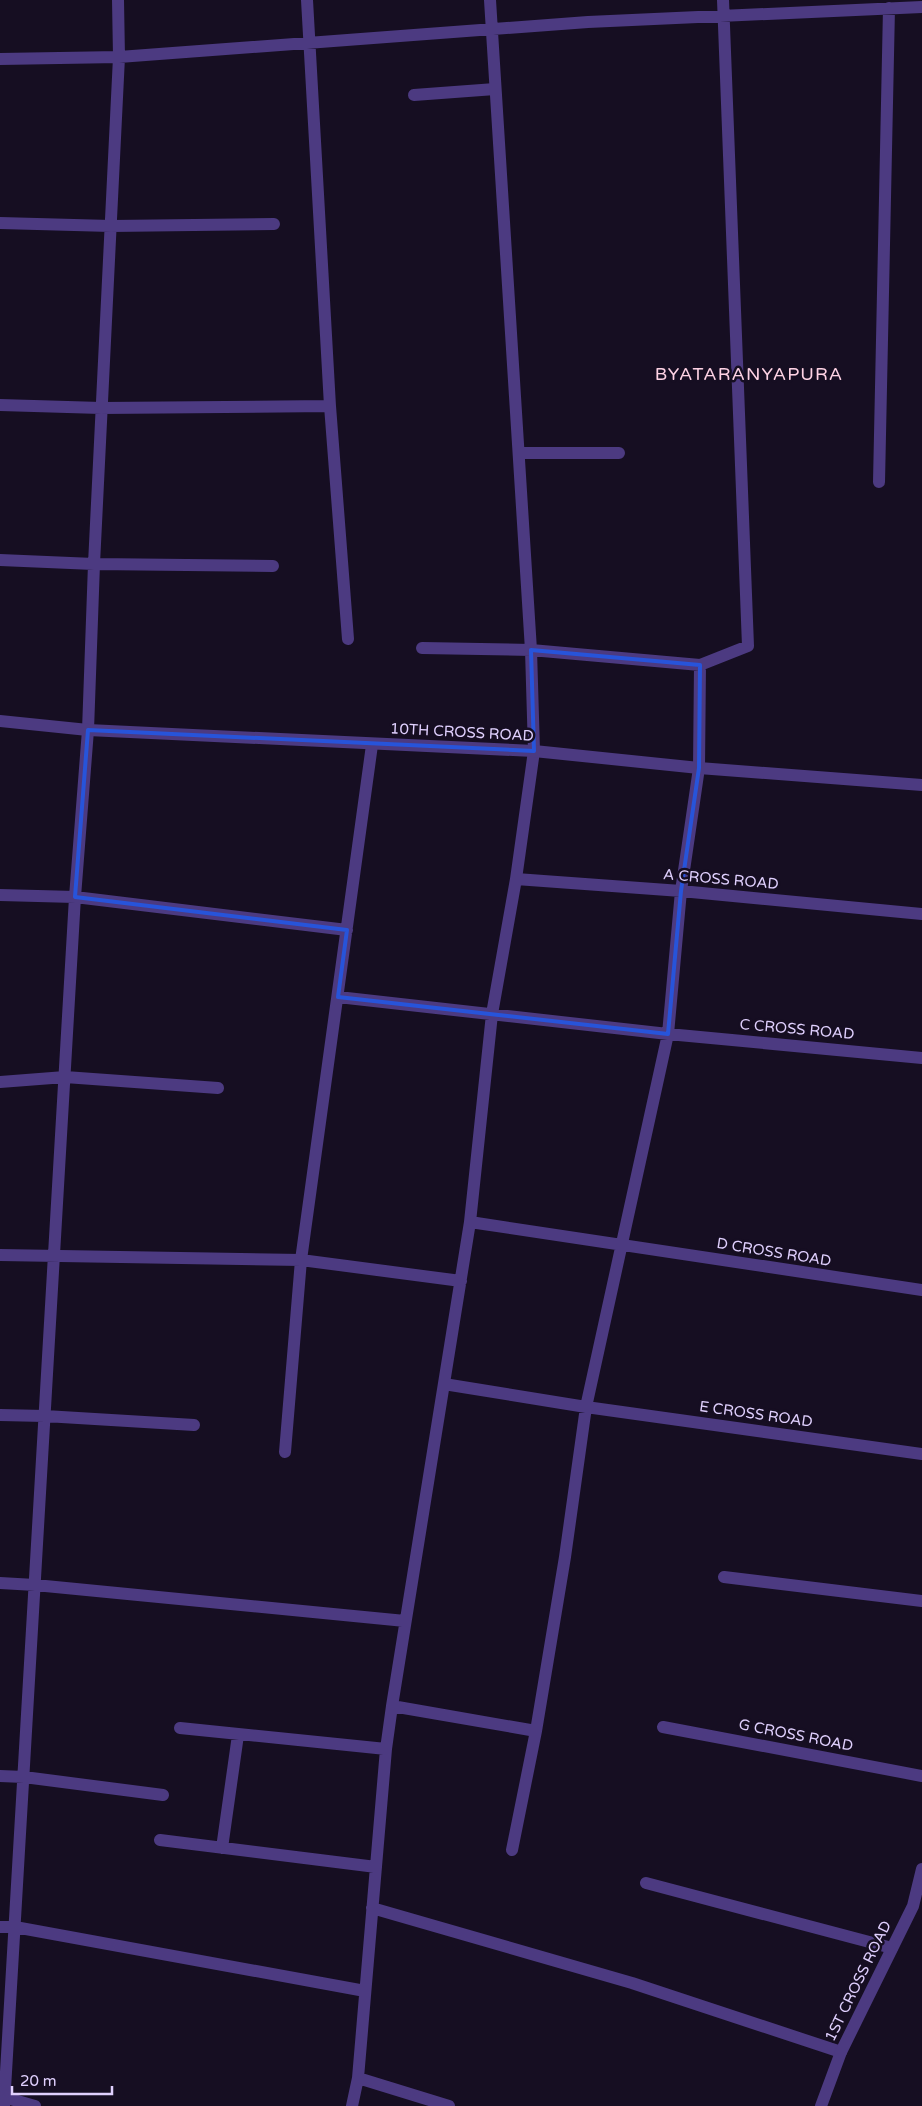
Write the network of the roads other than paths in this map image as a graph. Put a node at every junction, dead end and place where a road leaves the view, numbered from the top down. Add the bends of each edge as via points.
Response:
1 (118, 0) edge
2 (307, 0) edge
3 (490, 0) edge
4 (723, 0) edge
5 (922, 7) edge
6 (889, 8) junction
7 (724, 16) junction
8 (492, 29) junction
9 (309, 43) junction
10 (119, 57) junction
11 (0, 59) edge
12 (496, 89) junction
13 (414, 95) dead end
14 (0, 223) edge
15 (274, 224) dead end
16 (111, 226) junction
17 (0, 405) edge
18 (330, 406) junction
19 (101, 408) junction
20 (620, 453) dead end
21 (518, 454) junction
22 (879, 482) dead end
23 (0, 560) edge
24 (94, 564) junction
25 (273, 566) dead end
26 (348, 640) dead end
27 (422, 648) dead end
28 (531, 650) junction
29 (700, 666) junction
30 (0, 721) edge
31 (88, 730) junction
32 (372, 745) junction
33 (534, 752) junction
34 (699, 768) junction
35 (922, 785) edge
36 (516, 879) junction
37 (681, 891) junction
38 (0, 895) edge
39 (75, 897) junction
40 (922, 914) edge
41 (347, 930) junction
42 (338, 997) junction
43 (492, 1014) junction
44 (668, 1034) junction
45 (922, 1058) edge
46 (65, 1077) junction
47 (0, 1082) edge
48 (218, 1088) dead end
49 (470, 1222) junction
50 (620, 1245) junction
51 (0, 1255) edge
52 (54, 1255) junction
53 (300, 1260) junction
54 (461, 1281) junction
55 (922, 1290) edge
56 (444, 1384) junction
57 (586, 1407) junction
58 (0, 1415) edge
59 (45, 1416) junction
60 (194, 1425) dead end
61 (285, 1452) dead end
62 (922, 1454) edge
63 (724, 1577) dead end
64 (0, 1583) edge
65 (35, 1585) junction
66 (922, 1601) edge
67 (405, 1621) junction
68 (392, 1706) junction
69 (663, 1726) dead end
70 (180, 1728) dead end
71 (536, 1731) junction
72 (238, 1734) junction
73 (386, 1749) junction
74 (0, 1776) edge
75 (922, 1776) edge
76 (24, 1777) junction
77 (163, 1795) dead end
78 (160, 1840) dead end
79 (222, 1848) junction
80 (512, 1850) dead end
81 (376, 1867) junction
82 (922, 1869) edge
83 (646, 1883) dead end
84 (918, 1907) edge
85 (372, 1908) junction
86 (0, 1927) edge
87 (15, 1927) junction
88 (892, 1948) junction
89 (365, 1991) junction
90 (841, 2052) junction
91 (358, 2078) junction
92 (3, 2099) edge
93 (34, 2106) edge
94 (352, 2106) edge
95 (450, 2106) edge
96 (821, 2106) edge

1 - 10 street
2 - 9 street
3 - 8 street
4 - 7 street
5 - 6 street
6 - 7 street
6 - 22 street
7 - 8 street
7 - 29 street via 748,646
8 - 9 street
8 - 12 street
9 - 10 street
9 - 18 street
10 - 11 street
10 - 16 street
12 - 13 street
12 - 21 street
14 - 16 street
15 - 16 street
16 - 19 street
17 - 19 street
18 - 19 street
18 - 26 street
19 - 24 street
20 - 21 street
21 - 28 street
23 - 24 street
24 - 25 street
24 - 31 street
27 - 28 street
28 - 29 street
28 - 33 street
29 - 34 street
30 - 31 street, 10TH CROSS ROAD
31 - 32 street, 10TH CROSS ROAD
31 - 39 street
32 - 33 street, 10TH CROSS ROAD
32 - 41 street
33 - 34 street, 10TH CROSS ROAD
33 - 36 street
34 - 35 street, 10TH CROSS ROAD
34 - 37 street
36 - 37 street, A CROSS ROAD
36 - 43 street
37 - 40 street, A CROSS ROAD
37 - 44 street
38 - 39 street
39 - 41 street
39 - 46 street
41 - 42 street
42 - 43 street, C CROSS ROAD
42 - 53 street
43 - 44 street, C CROSS ROAD
43 - 49 street
44 - 45 street, C CROSS ROAD
44 - 50 street
46 - 47 street
46 - 48 street
46 - 52 street
49 - 50 street, D CROSS ROAD
49 - 54 street
50 - 55 street, D CROSS ROAD
50 - 57 street
51 - 52 street
52 - 53 street
52 - 59 street
53 - 54 street
53 - 61 street
54 - 56 street
56 - 57 street, E CROSS ROAD
56 - 67 street
57 - 62 street, E CROSS ROAD
57 - 71 street
58 - 59 street
59 - 60 street
59 - 65 street
63 - 66 street
64 - 65 street
65 - 67 street
65 - 76 street
67 - 68 street
68 - 71 street
68 - 73 street
69 - 75 street, G CROSS ROAD
70 - 72 street
71 - 80 street
72 - 73 street
72 - 79 street
73 - 81 street
74 - 76 street
76 - 77 street
76 - 87 street
78 - 79 street
79 - 81 street
81 - 85 street
82 - 84 street, 1ST CROSS ROAD
83 - 88 street
84 - 88 street, 1ST CROSS ROAD
85 - 89 street
85 - 90 street via 632,1983
86 - 87 street
87 - 89 street
87 - 92 street
88 - 90 street, 1ST CROSS ROAD
89 - 91 street
90 - 96 street, 1ST CROSS ROAD
91 - 94 street
91 - 95 street
92 - 93 street

